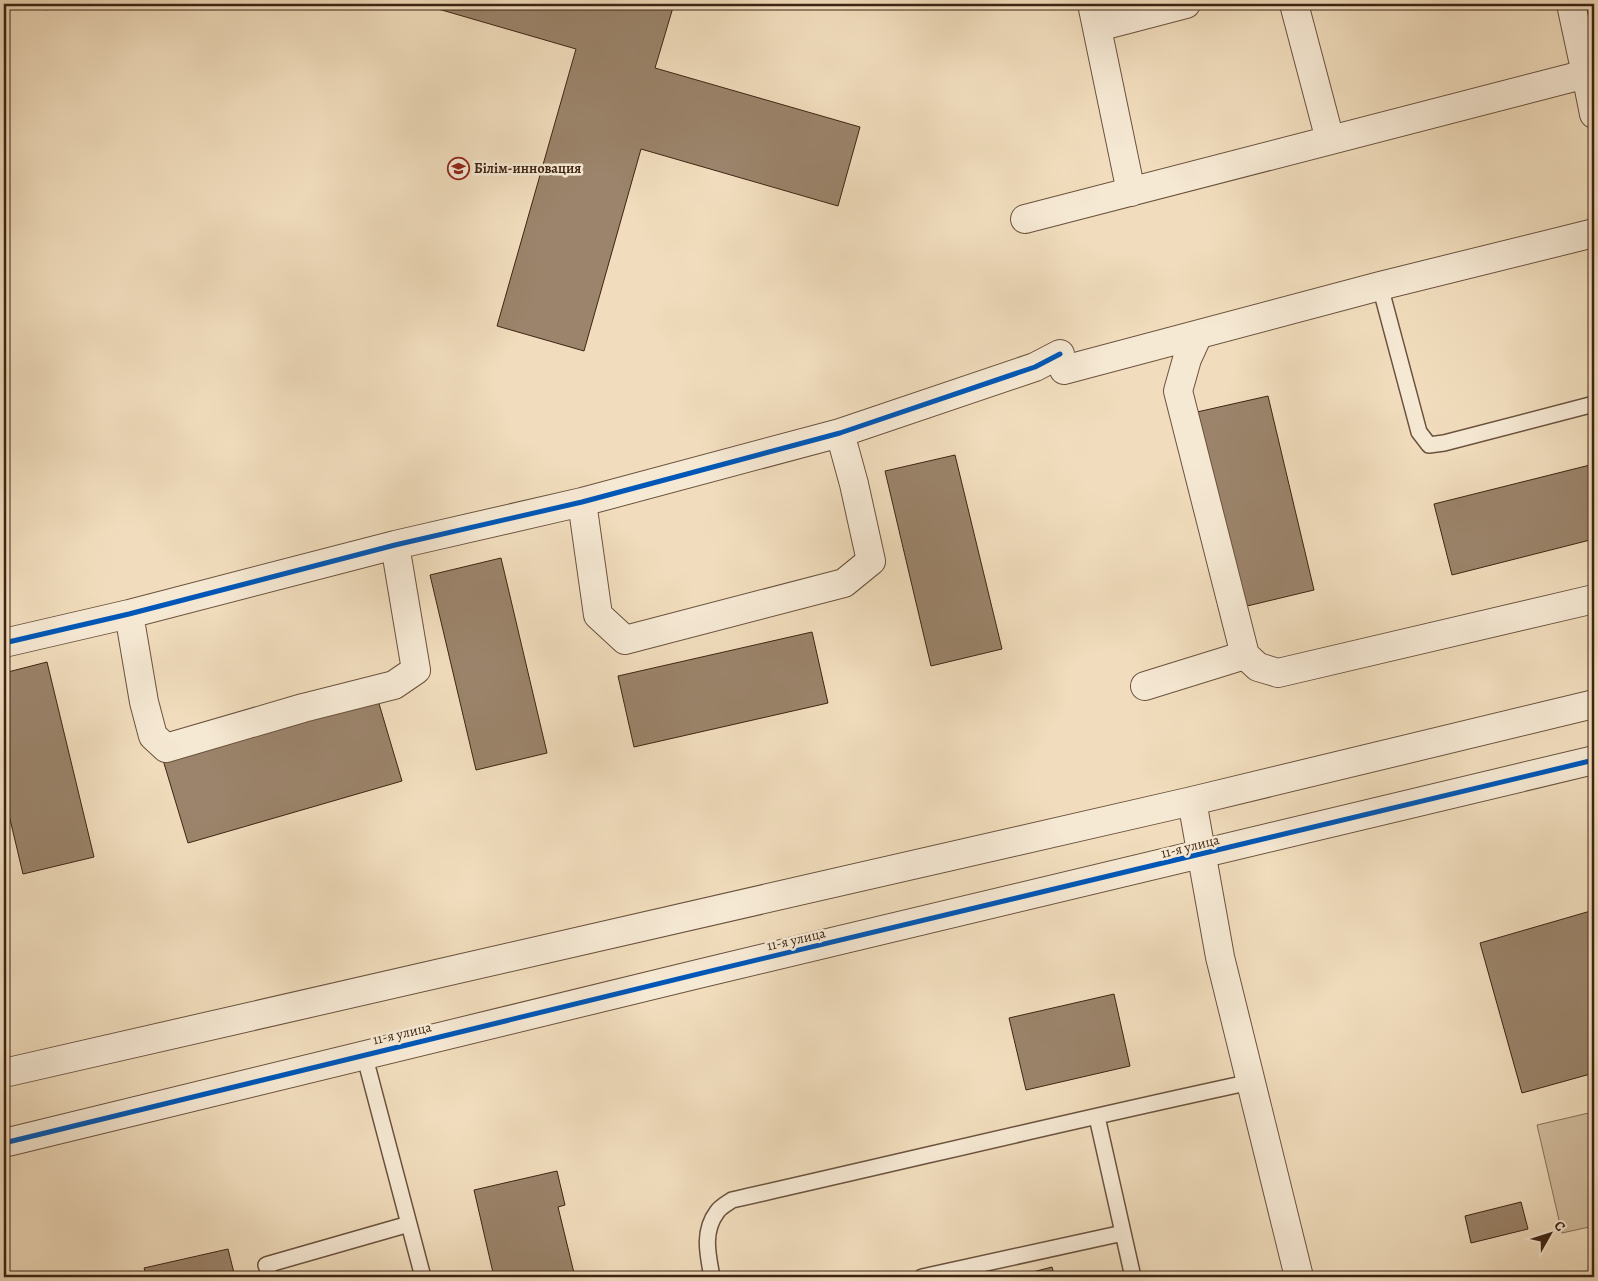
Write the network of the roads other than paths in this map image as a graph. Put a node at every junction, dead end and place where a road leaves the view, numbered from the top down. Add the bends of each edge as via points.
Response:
1 (1186, 4) edge
2 (1294, 4) edge
3 (1571, 4) edge
4 (1095, 15) edge
5 (1590, 73) edge
6 (1594, 114) edge
7 (1330, 140) junction
8 (1130, 192) junction
9 (1025, 219) dead end
10 (1594, 233) edge
11 (1380, 286) junction
12 (1198, 335) junction
13 (1594, 404) edge
14 (840, 433) junction
15 (582, 502) junction
16 (395, 545) junction
17 (1594, 599) edge
18 (129, 614) junction
19 (4, 642) edge
20 (1245, 655) junction
21 (1145, 686) dead end
22 (1594, 704) edge
23 (1594, 760) edge
24 (1192, 801) junction
25 (1202, 855) junction
26 (364, 1054) junction
27 (4, 1073) edge
28 (1251, 1082) junction
29 (1097, 1117) junction
30 (4, 1143) edge
31 (409, 1224) junction
32 (1123, 1233) junction
33 (270, 1277) edge
34 (423, 1277) edge
35 (712, 1277) edge
36 (922, 1277) edge
37 (1133, 1277) edge
38 (1298, 1277) edge

1 - 4 street
2 - 7 street
3 - 5 street
4 - 8 street
5 - 6 street
5 - 7 street
7 - 8 street
8 - 9 street
10 - 11 street
11 - 12 street
11 - 13 lane via 1419,432 1429,445
12 - 14 street via 1035,367
12 - 20 street via 1178,391
14 - 15 street
14 - 15 street via 871,561 844,584 625,640 598,615
15 - 16 street
16 - 18 street
16 - 18 street via 416,670 394,685 166,748 153,736
17 - 20 street via 1278,673 1258,667
18 - 19 street
20 - 21 street
22 - 24 street
23 - 25 street, 11-я улица
24 - 25 street
24 - 27 street
25 - 26 street, 11-я улица
25 - 28 street via 1220,957
26 - 30 street, 11-я улица
26 - 31 lane
28 - 29 lane
28 - 38 street
29 - 32 lane
29 - 35 lane via 732,1200 717,1211 709,1230 706,1248
31 - 33 lane via 266,1265
31 - 34 lane
32 - 36 lane
32 - 37 lane

